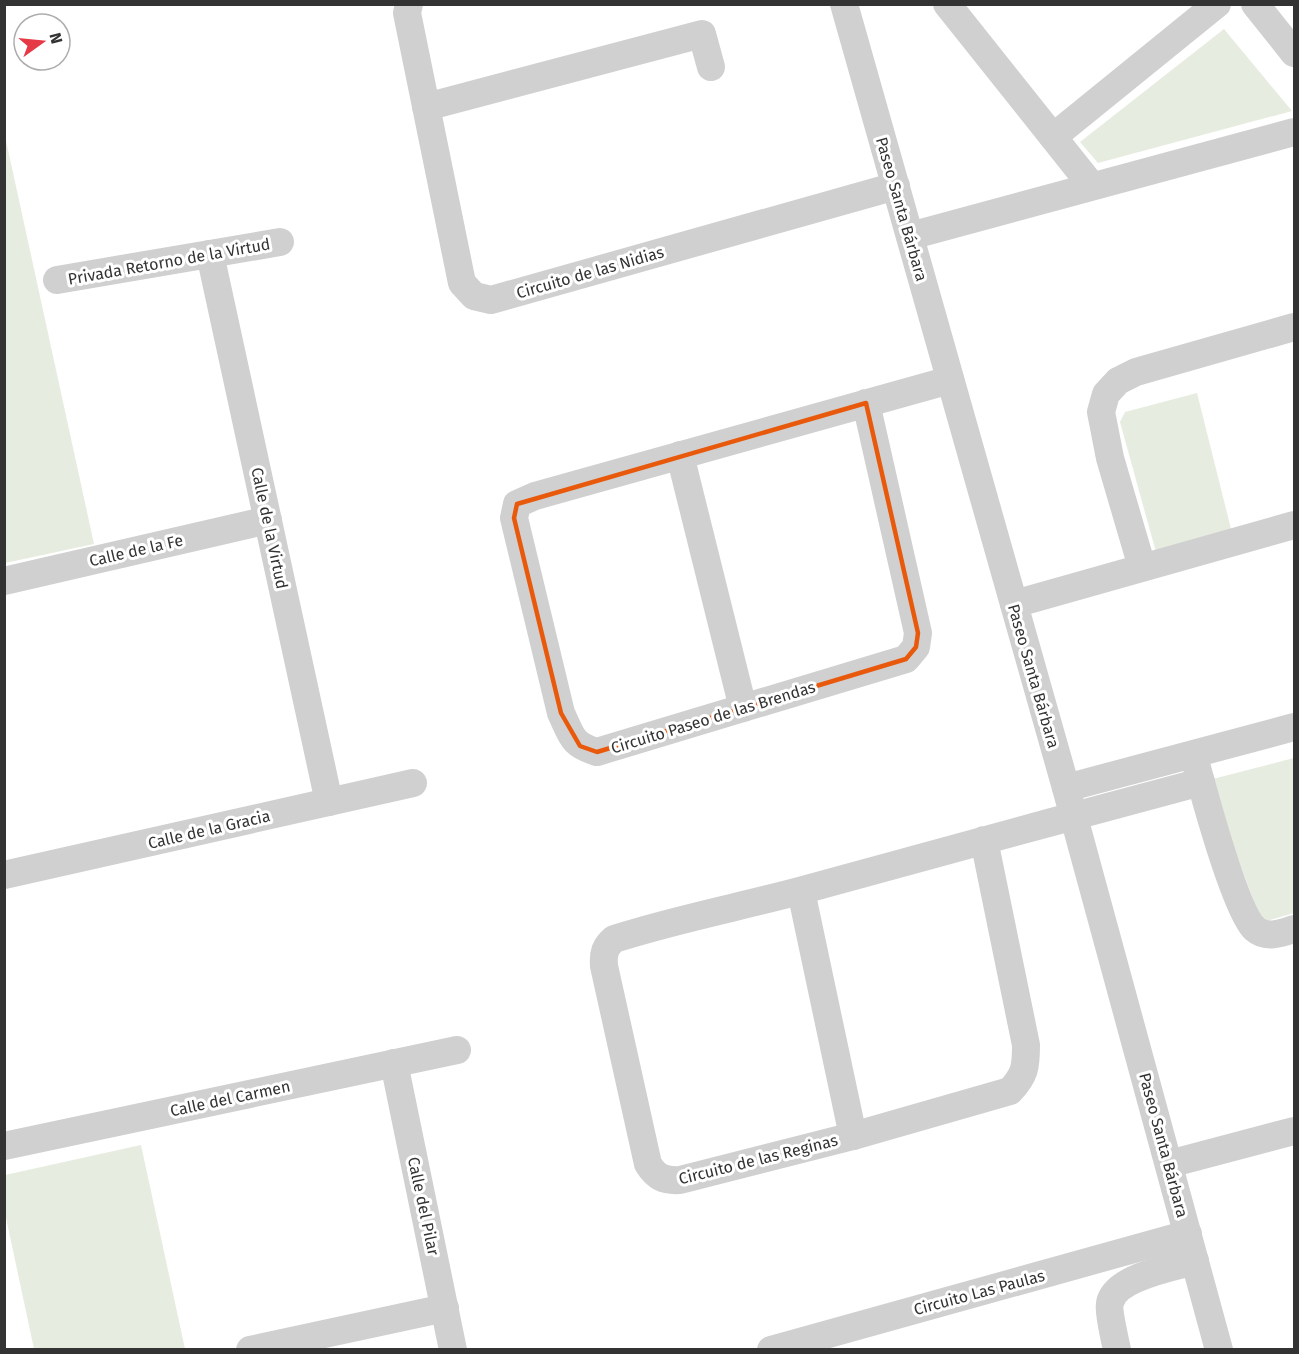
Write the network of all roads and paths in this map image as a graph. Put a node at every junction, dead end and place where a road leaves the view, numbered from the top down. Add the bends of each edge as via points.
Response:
1 (409, 4) edge
2 (844, 4) edge
3 (947, 4) edge
4 (1217, 4) edge
5 (1255, 4) edge
6 (1294, 53) edge
7 (711, 67) dead end
8 (426, 107) junction
9 (1294, 132) edge
10 (1053, 137) junction
11 (896, 186) junction
12 (1092, 186) junction
13 (910, 236) junction
14 (280, 242) dead end
15 (210, 254) junction
16 (57, 280) dead end
17 (1294, 327) edge
18 (950, 380) junction
19 (866, 403) junction
20 (680, 455) junction
21 (268, 520) junction
22 (1294, 525) edge
23 (1142, 567) junction
24 (4, 581) edge
25 (1014, 604) junction
26 (743, 708) junction
27 (1294, 727) edge
28 (1194, 754) junction
29 (1201, 782) junction
30 (413, 783) dead end
31 (1066, 788) junction
32 (329, 802) junction
33 (1073, 816) junction
34 (984, 840) junction
35 (4, 875) edge
36 (801, 891) junction
37 (1294, 929) edge
38 (456, 1050) dead end
39 (394, 1063) junction
40 (1294, 1131) edge
41 (853, 1136) junction
42 (4, 1146) edge
43 (1169, 1164) junction
44 (1192, 1247) junction
45 (445, 1308) junction
46 (250, 1350) edge
47 (453, 1350) edge
48 (771, 1350) edge
49 (1117, 1350) edge
50 (1220, 1350) edge

1 - 8 street, Circuito de las Nidias via 407,13
2 - 11 street, Paseo Santa Bárbara
3 - 10 street
4 - 10 street
5 - 6 street
7 - 8 street via 702,34
8 - 11 street, Circuito de las Nidias via 462,283 474,296 491,300
9 - 12 street
10 - 12 street
11 - 13 street, Paseo Santa Bárbara
12 - 13 street
13 - 18 street, Paseo Santa Bárbara
14 - 15 street, Privada Retorno de la Virtud
15 - 16 street, Privada Retorno de la Virtud
15 - 21 street, Calle de la Virtud
17 - 23 street via 1136,372 1118,381 1106,394 1101,412 1110,458
18 - 19 street, Circuito Paseo de las Brendas
18 - 25 street, Paseo Santa Bárbara
19 - 20 street, Circuito Paseo de las Brendas
19 - 26 street, Circuito Paseo de las Brendas via 918,633 916,647 906,659
20 - 26 street
20 - 26 street, Circuito Paseo de las Brendas via 517,504 514,518 561,713 572,738 580,746 597,752
21 - 24 street, Calle de la Fe
21 - 32 street, Calle de la Virtud
22 - 23 street
23 - 25 street
25 - 31 street, Paseo Santa Bárbara
27 - 28 street
28 - 29 street
28 - 31 street
29 - 33 street, Circuito de las Reginas
29 - 37 street via 1242,912 1254,929 1262,933
30 - 32 street, Calle de la Gracia
31 - 33 street, Paseo Santa Bárbara
32 - 35 street, Calle de la Gracia
33 - 34 street, Circuito de las Reginas
33 - 43 street, Paseo Santa Bárbara
34 - 36 street, Circuito de las Reginas
34 - 41 street, Circuito de las Reginas via 1026,1046 1021,1080 1010,1091 996,1096
36 - 41 street
36 - 41 street, Circuito de las Reginas via 614,939 603,954 604,966 648,1164 655,1175 680,1180
38 - 39 street, Calle del Carmen
39 - 42 street, Calle del Carmen
39 - 45 street, Calle del Pilar
40 - 43 street
43 - 44 street, Paseo Santa Bárbara
44 - 48 street, Circuito Las Paulas
44 - 49 street via 1119,1288 1110,1303
44 - 50 street, Paseo Santa Bárbara
45 - 46 street
45 - 47 street, Calle del Pilar

